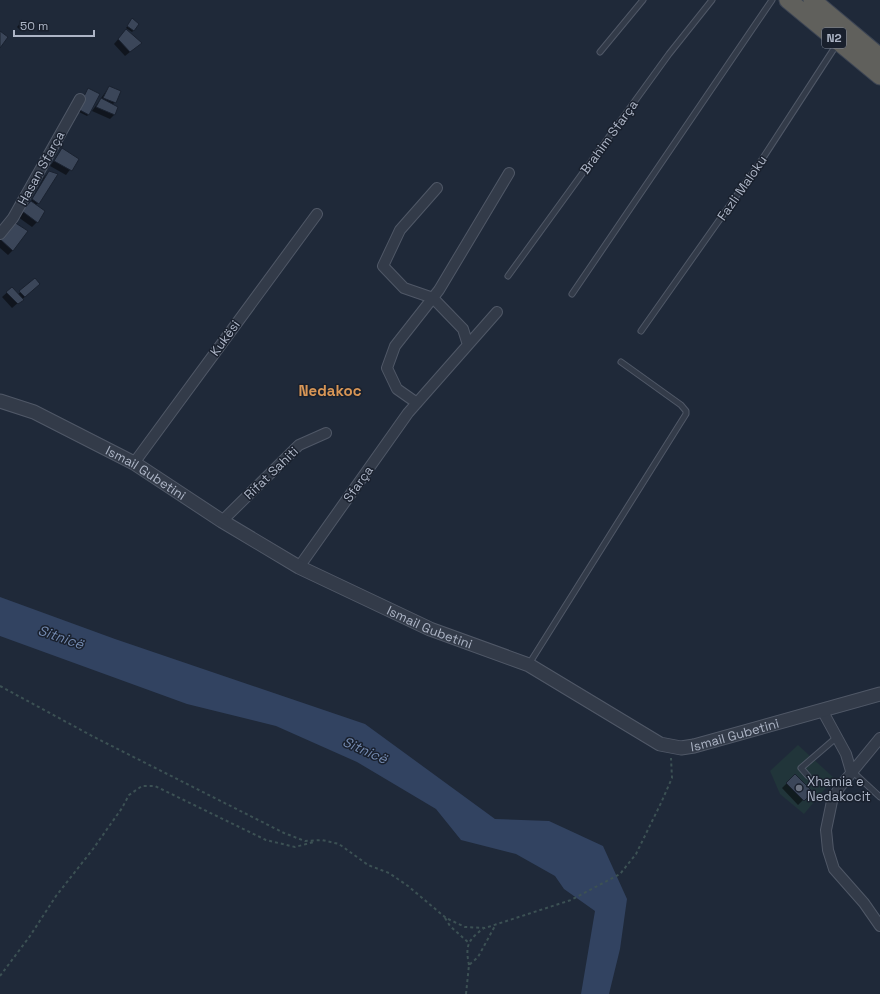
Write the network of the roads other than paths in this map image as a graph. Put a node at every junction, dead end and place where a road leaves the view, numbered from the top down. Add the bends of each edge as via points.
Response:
1 (643, 0) edge
2 (712, 0) edge
3 (772, 0) edge
4 (788, 0) edge
5 (812, 0) edge
6 (838, 42) junction
7 (600, 52) dead end
8 (880, 57) edge
9 (880, 76) edge
10 (80, 99) dead end
11 (509, 173) dead end
12 (437, 188) dead end
13 (317, 214) dead end
14 (0, 234) edge
15 (508, 276) dead end
16 (572, 294) dead end
17 (433, 298) junction
18 (497, 312) dead end
19 (641, 330) dead end
20 (468, 345) junction
21 (621, 362) dead end
22 (0, 401) edge
23 (417, 403) junction
24 (326, 433) dead end
25 (134, 463) junction
26 (222, 521) junction
27 (299, 567) junction
28 (529, 665) junction
29 (880, 694) edge
30 (822, 710) junction
31 (837, 737) junction
32 (880, 738) edge
33 (851, 771) junction
34 (808, 776) dead end
35 (880, 797) edge
36 (880, 926) edge

1 - 7 lane
2 - 15 lane, Brahim Sfarça via 669,54
3 - 16 lane
4 - 6 highway, N2
5 - 8 highway, N2
6 - 9 highway, N2
6 - 19 lane, Fazli Maloku via 761,161
10 - 14 street, Hasan Sfarça via 13,218
11 - 17 street
12 - 17 street via 400,230 383,266 404,288
13 - 25 street, Kukësi
17 - 20 street via 463,329
17 - 23 street via 396,346 387,368 397,389
18 - 20 street, Sfarça
20 - 23 street, Sfarça
21 - 28 lane via 681,405 686,414
22 - 25 street, Ismail Gubetini via 34,412
23 - 27 street, Sfarça
24 - 26 street, Rifat Sahiti via 299,445
25 - 26 street, Ismail Gubetini
26 - 27 street, Ismail Gubetini
27 - 28 street, Ismail Gubetini via 430,629
28 - 30 street, Ismail Gubetini via 660,744 671,747 694,746
29 - 30 street, Ismail Gubetini
30 - 31 street
31 - 33 street
31 - 34 lane via 801,768
32 - 33 street
33 - 35 lane
33 - 36 street via 832,801 826,830 828,850 834,869

